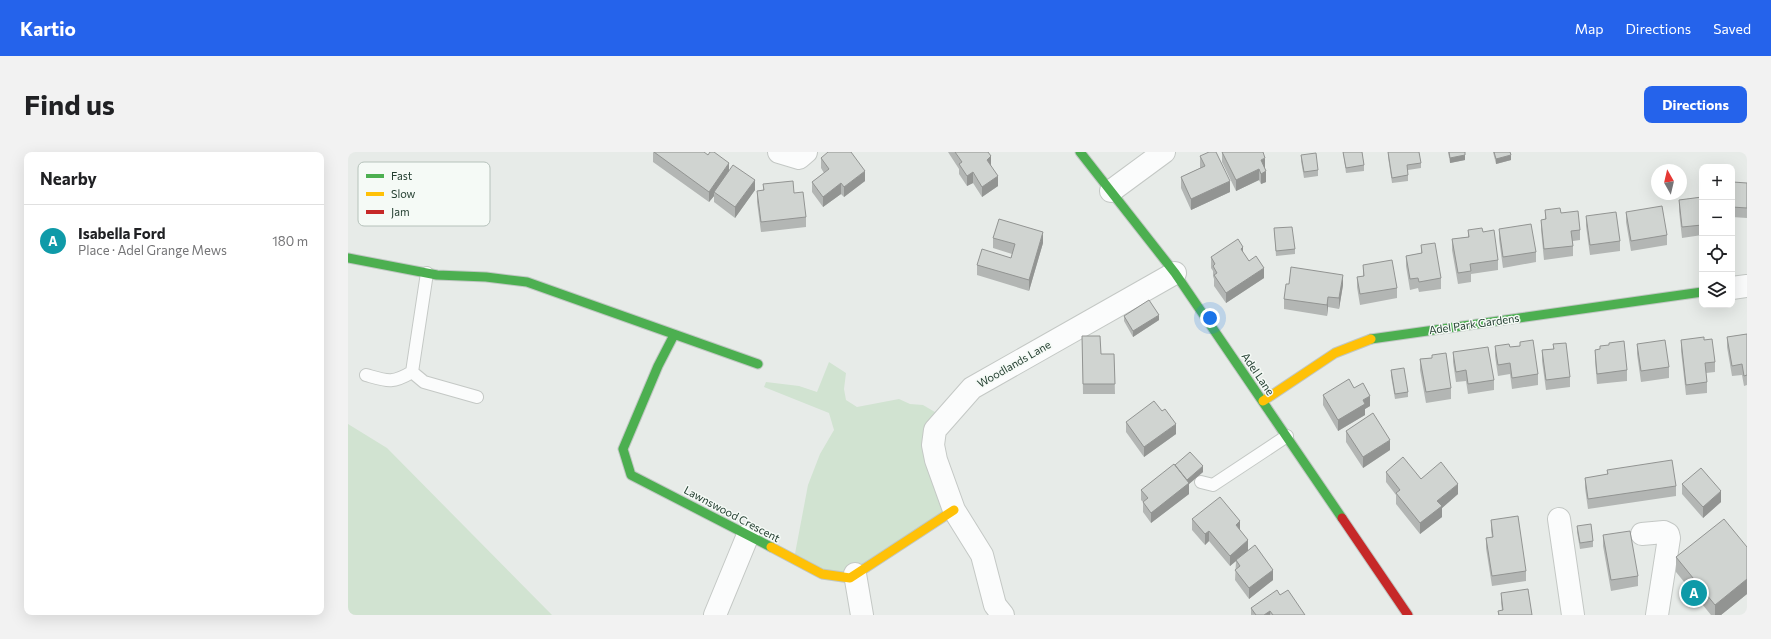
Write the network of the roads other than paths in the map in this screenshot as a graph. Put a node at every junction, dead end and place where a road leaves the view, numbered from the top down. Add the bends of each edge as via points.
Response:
1 (779, 152) edge
2 (806, 152) edge
3 (1080, 152) edge
4 (1164, 152) edge
5 (1112, 191) junction
6 (348, 258) edge
7 (426, 273) junction
8 (1175, 273) junction
9 (1747, 286) edge
10 (1735, 288) edge
11 (1699, 292) edge
12 (674, 334) junction
13 (758, 364) dead end
14 (412, 372) junction
15 (366, 375) dead end
16 (477, 397) dead end
17 (1263, 401) junction
18 (1286, 436) junction
19 (1201, 482) dead end
20 (954, 510) junction
21 (1559, 519) dead end
22 (1642, 534) dead end
23 (748, 536) junction
24 (855, 574) junction
25 (715, 615) edge
26 (862, 615) edge
27 (1003, 615) edge
28 (1408, 615) edge
29 (1574, 615) edge
30 (1657, 615) edge

1 - 2 street via 798,158
3 - 5 street, Adel Lane
4 - 5 street
5 - 8 street, Adel Lane
6 - 7 street
7 - 12 street via 437,276 486,277 527,282
7 - 14 lane
8 - 17 street, Adel Lane
8 - 20 street, Woodlands Lane via 972,388 935,430 933,445 936,460
9 - 10 street
11 - 17 street, Adel Park Gardens via 1367,340 1335,352
12 - 13 street
12 - 23 street, Lawnswood Crescent via 623,449 631,475
14 - 15 lane via 390,381
14 - 16 lane via 424,382
17 - 18 street, Adel Lane
18 - 19 lane via 1213,485
18 - 28 street, Adel Lane
20 - 24 street, Lawnswood Crescent
20 - 27 street, Woodlands Lane via 982,555 996,605
21 - 29 street
22 - 30 street via 1664,532 1669,538
23 - 24 street, Lawnswood Crescent via 822,574 850,578
23 - 25 street
24 - 26 street

